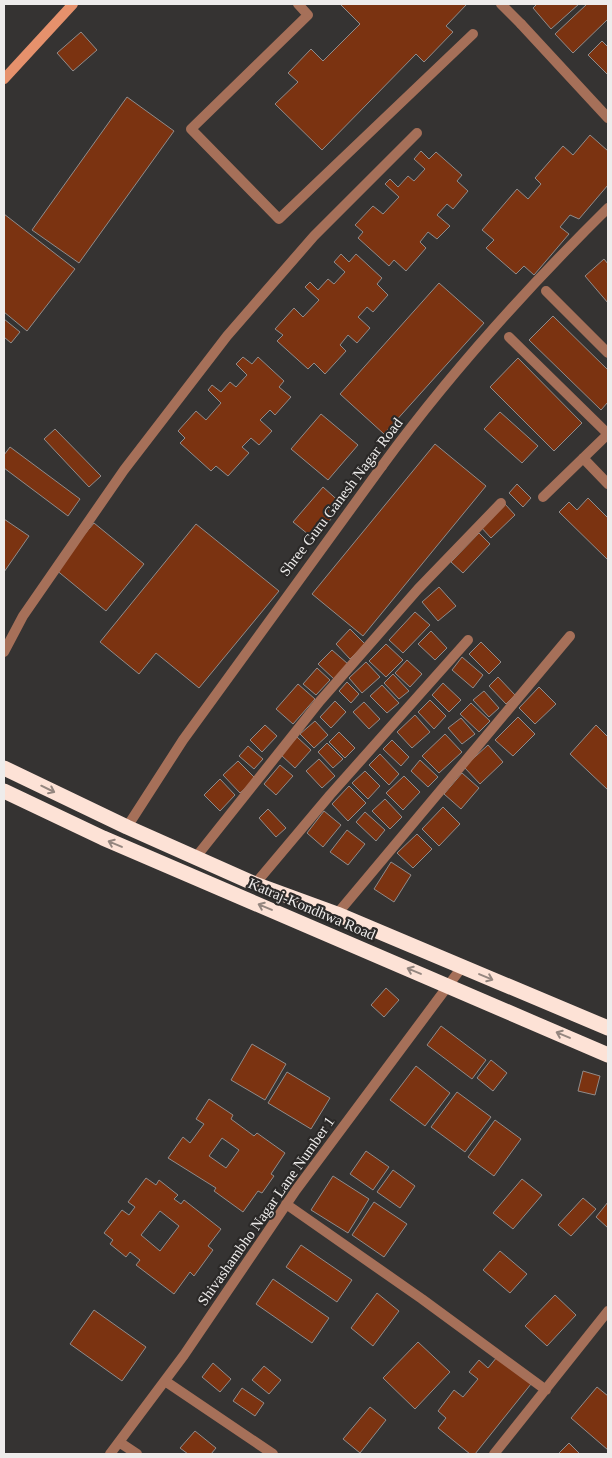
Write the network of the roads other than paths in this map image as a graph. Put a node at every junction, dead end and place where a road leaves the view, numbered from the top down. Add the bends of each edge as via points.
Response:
1 (72, 4) edge
2 (298, 4) edge
3 (501, 4) edge
4 (473, 34) dead end
5 (4, 79) edge
6 (608, 118) edge
7 (417, 133) dead end
8 (608, 208) edge
9 (546, 290) dead end
10 (508, 337) dead end
11 (608, 353) edge
12 (608, 434) edge
13 (584, 458) junction
14 (608, 484) edge
15 (543, 497) dead end
16 (501, 503) dead end
17 (570, 636) dead end
18 (468, 640) dead end
19 (4, 652) edge
20 (4, 768) edge
21 (4, 792) edge
22 (127, 827) junction
23 (196, 857) junction
24 (255, 884) junction
25 (337, 914) junction
26 (462, 967) junction
27 (449, 986) junction
28 (608, 1028) edge
29 (608, 1055) edge
30 (286, 1204) junction
31 (608, 1311) edge
32 (165, 1382) junction
33 (546, 1390) junction
34 (119, 1442) junction
35 (110, 1454) edge
36 (136, 1454) edge
37 (273, 1454) edge
38 (494, 1454) edge

1 - 5 street
2 - 4 street via 308,15 191,128 280,219
3 - 6 street
7 - 19 street via 314,236 227,336 124,470 23,616
8 - 22 street, Shree Guru Ganesh Nagar Road via 518,300 452,376 382,466 182,740
9 - 11 street
10 - 12 street
12 - 13 street
13 - 14 street
13 - 15 street
16 - 23 street via 418,589 320,701
17 - 25 street
18 - 24 street
20 -> 22 highway, Katraj-Kondhwa Road
27 -> 21 highway, Katraj-Kondhwa Road via 112,842
22 - 23 highway, Katraj-Kondhwa Road
23 - 24 highway, Katraj-Kondhwa Road
24 - 25 highway, Katraj-Kondhwa Road
25 - 26 highway, Katraj-Kondhwa Road
26 - 27 street, Shivashambho Nagar Lane Number 1
26 -> 28 highway, Katraj-Kondhwa Road
29 -> 27 highway, Katraj-Kondhwa Road
27 - 30 street, Shivashambho Nagar Lane Number 1
30 - 32 street, Shivashambho Nagar Lane Number 1
30 - 33 street
31 - 33 street
32 - 34 street, Shivashambho Nagar Lane Number 1
32 - 37 street
33 - 38 street
34 - 35 street, Shivashambho Nagar Lane Number 1
34 - 36 street

